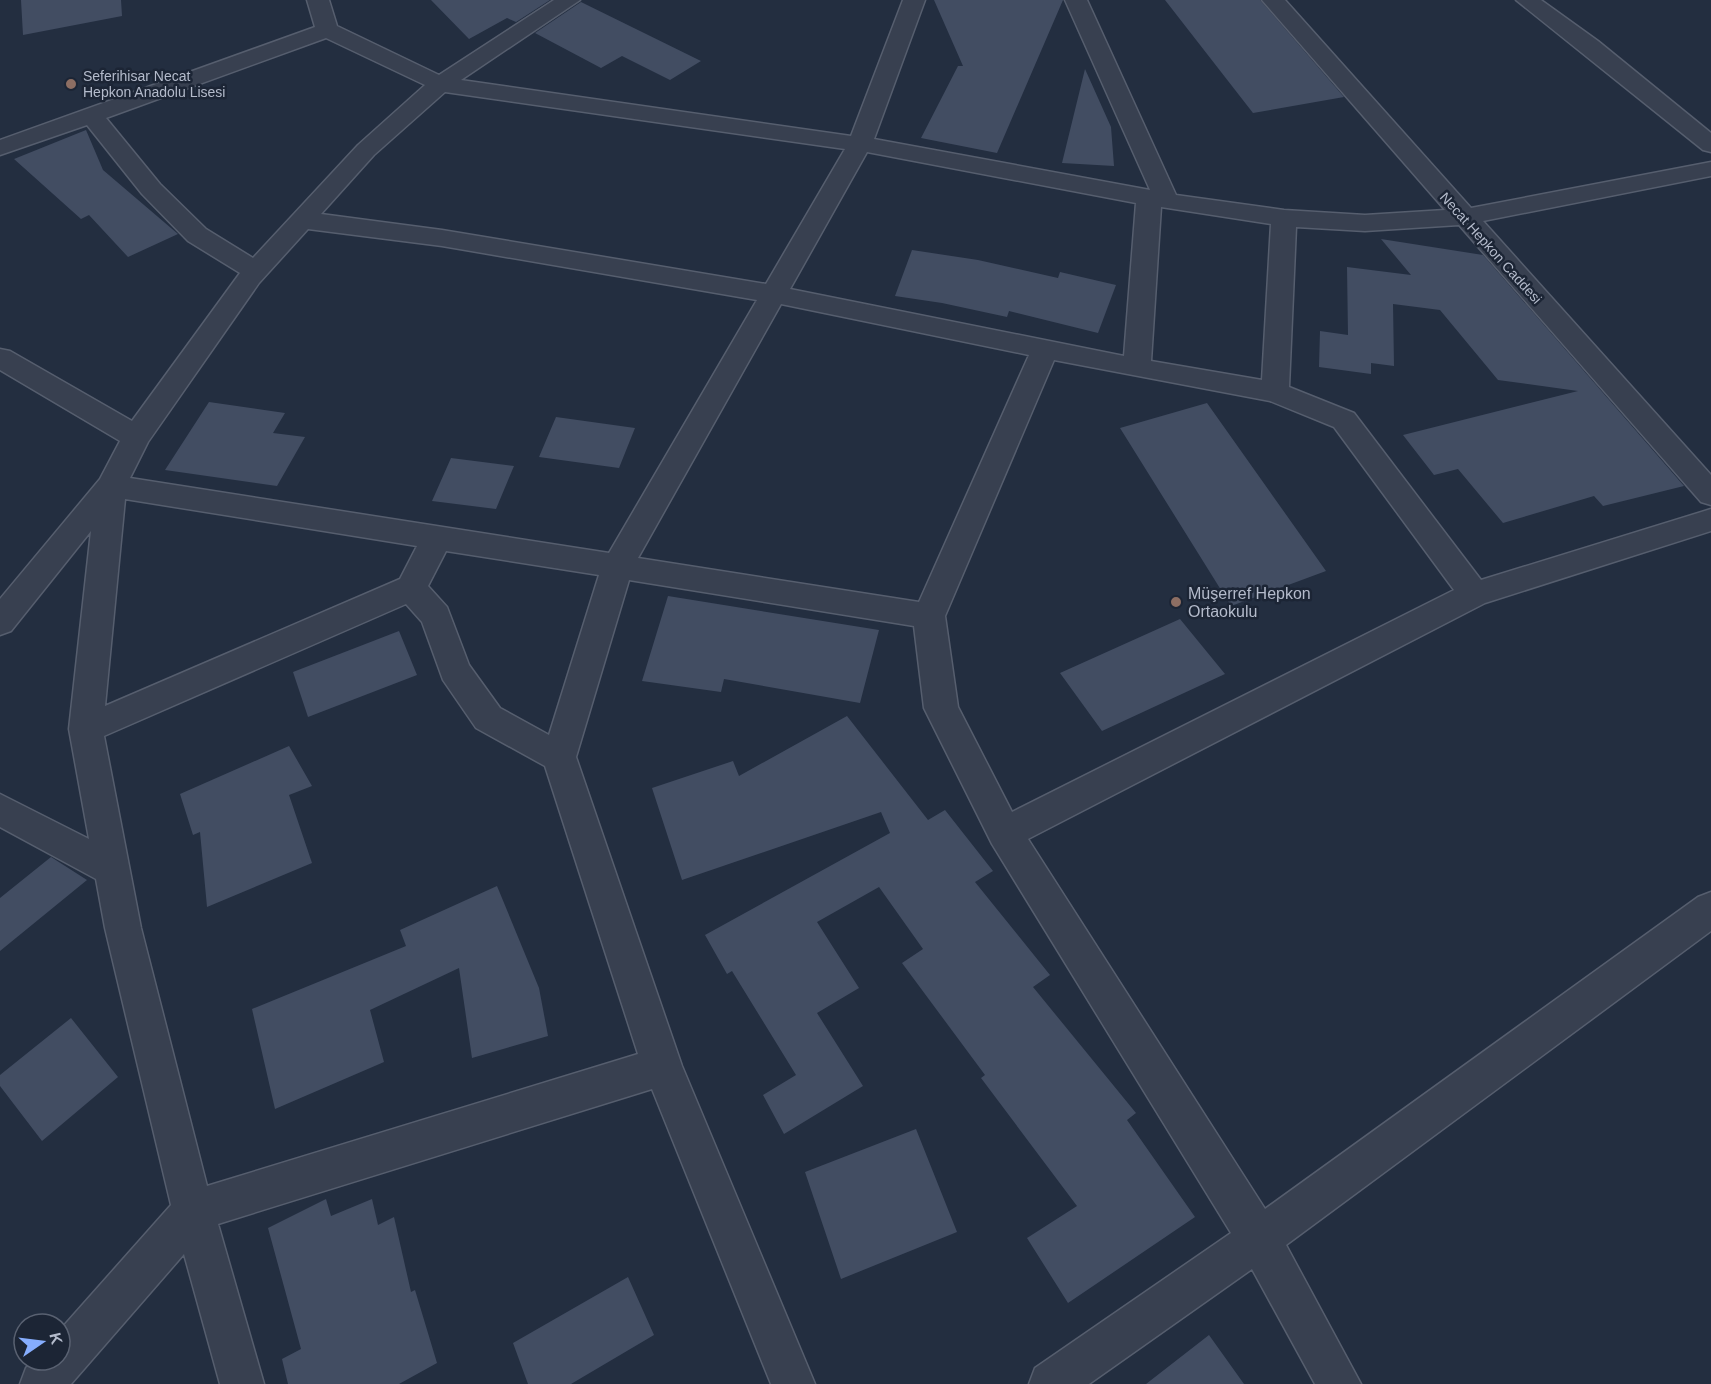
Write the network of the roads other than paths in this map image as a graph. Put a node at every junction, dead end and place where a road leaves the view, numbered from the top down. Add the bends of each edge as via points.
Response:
1 (318, 0) edge
2 (568, 0) edge
3 (914, 0) edge
4 (1076, 0) edge
5 (1273, 0) edge
6 (1527, 0) edge
7 (327, 30) junction
8 (440, 84) junction
9 (91, 115) junction
10 (860, 144) junction
11 (1711, 145) edge
12 (0, 148) edge
13 (1711, 169) edge
14 (1158, 199) junction
15 (1464, 217) junction
16 (1284, 218) junction
17 (303, 220) junction
18 (256, 271) junction
19 (773, 294) junction
20 (1045, 350) junction
21 (0, 358) edge
22 (1137, 368) junction
23 (1275, 392) junction
24 (136, 436) junction
25 (111, 486) junction
26 (1711, 494) edge
27 (1711, 520) edge
28 (437, 538) junction
29 (617, 567) junction
30 (411, 588) junction
31 (1474, 594) junction
32 (929, 616) junction
33 (0, 622) edge
34 (86, 729) junction
35 (559, 757) junction
36 (0, 809) edge
37 (1005, 833) junction
38 (113, 870) junction
39 (1711, 909) edge
40 (662, 1066) junction
41 (193, 1211) junction
42 (1259, 1239) junction
43 (42, 1384) edge
44 (242, 1384) edge
45 (793, 1384) edge
46 (1051, 1384) edge
47 (1339, 1384) edge

1 - 7 street
2 - 8 street
3 - 10 street
4 - 14 street
5 - 15 street, Necat Hepkon Caddesi
6 - 11 street
7 - 8 street
7 - 9 street
8 - 10 street
8 - 17 street via 366,150
9 - 12 street
9 - 18 street via 151,189 197,235
10 - 14 street
10 - 19 street
13 - 15 street
14 - 16 street
14 - 22 street
15 - 16 street via 1365,223
15 - 26 street, Necat Hepkon Caddesi
16 - 23 street
17 - 18 street
17 - 19 street via 442,238
18 - 24 street
19 - 20 street
19 - 29 street
20 - 22 street
20 - 32 street
21 - 24 street
22 - 23 street
23 - 31 street via 1344,420
24 - 25 street
25 - 28 street
25 - 33 street
25 - 34 street
27 - 31 street
28 - 29 street
28 - 30 street
29 - 32 street
29 - 35 street
30 - 34 street
30 - 35 street via 436,616 455,671 488,718
31 - 37 street
32 - 37 street via 941,708
34 - 38 street
35 - 40 street
36 - 38 street
37 - 42 street
38 - 41 street via 123,928
39 - 42 street
40 - 41 street
40 - 45 street
41 - 43 street
41 - 44 street
42 - 46 street
42 - 47 street

